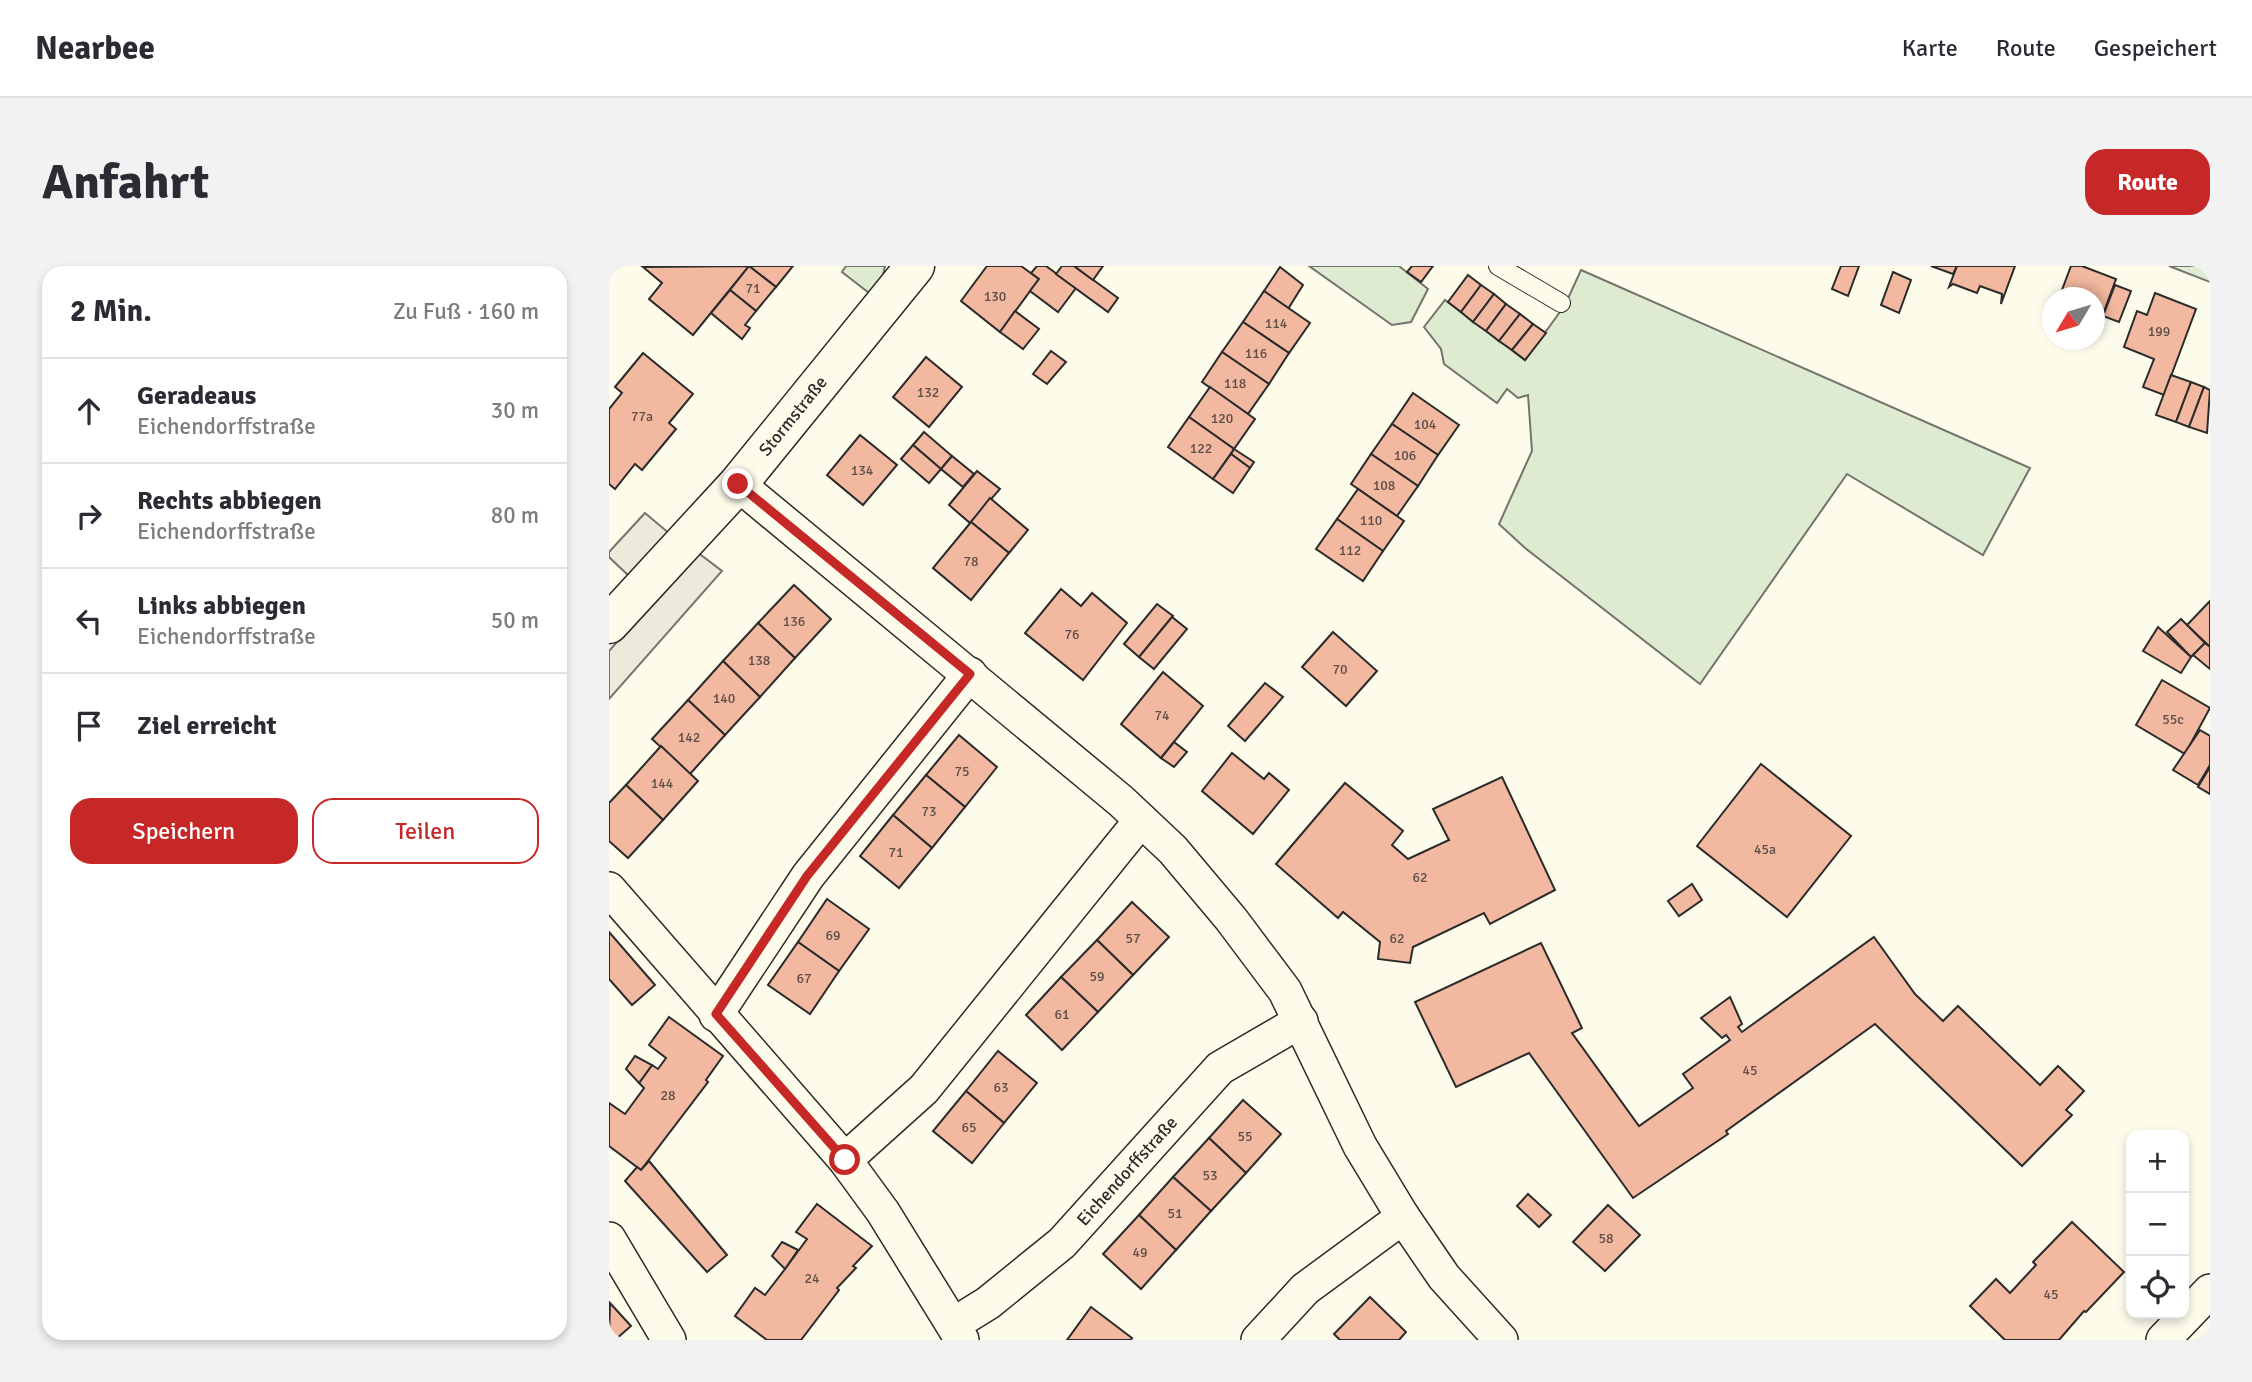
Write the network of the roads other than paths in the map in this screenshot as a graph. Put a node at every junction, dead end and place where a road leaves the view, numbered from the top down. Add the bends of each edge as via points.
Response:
1 (915, 266) edge
2 (1498, 266) edge
3 (1561, 303) dead end
4 (738, 484) junction
5 (609, 624) edge
6 (970, 674) junction
7 (1142, 820) junction
8 (609, 889) edge
9 (716, 1014) junction
10 (1301, 1021) junction
11 (845, 1160) junction
12 (1403, 1217) junction
13 (609, 1239) edge
14 (2208, 1296) edge
15 (958, 1332) edge
16 (669, 1340) edge
17 (1258, 1340) edge
18 (1501, 1340) edge
19 (2163, 1340) edge

1 - 4 street, Stormstraße
2 - 3 lane
4 - 5 street, Stormstraße
4 - 6 street
6 - 7 street
6 - 9 street via 807,876
7 - 10 street via 1231,919 1285,991
7 - 11 street via 924,1089
8 - 9 street, Eichendorffstraße
9 - 11 street, Eichendorffstraße
10 - 12 street via 1360,1146
10 - 15 street, Eichendorffstraße via 1220,1068 1062,1243
11 - 15 street, Eichendorffstraße
12 - 17 street via 1305,1289
12 - 18 street via 1444,1277
13 - 16 street
14 - 19 street

